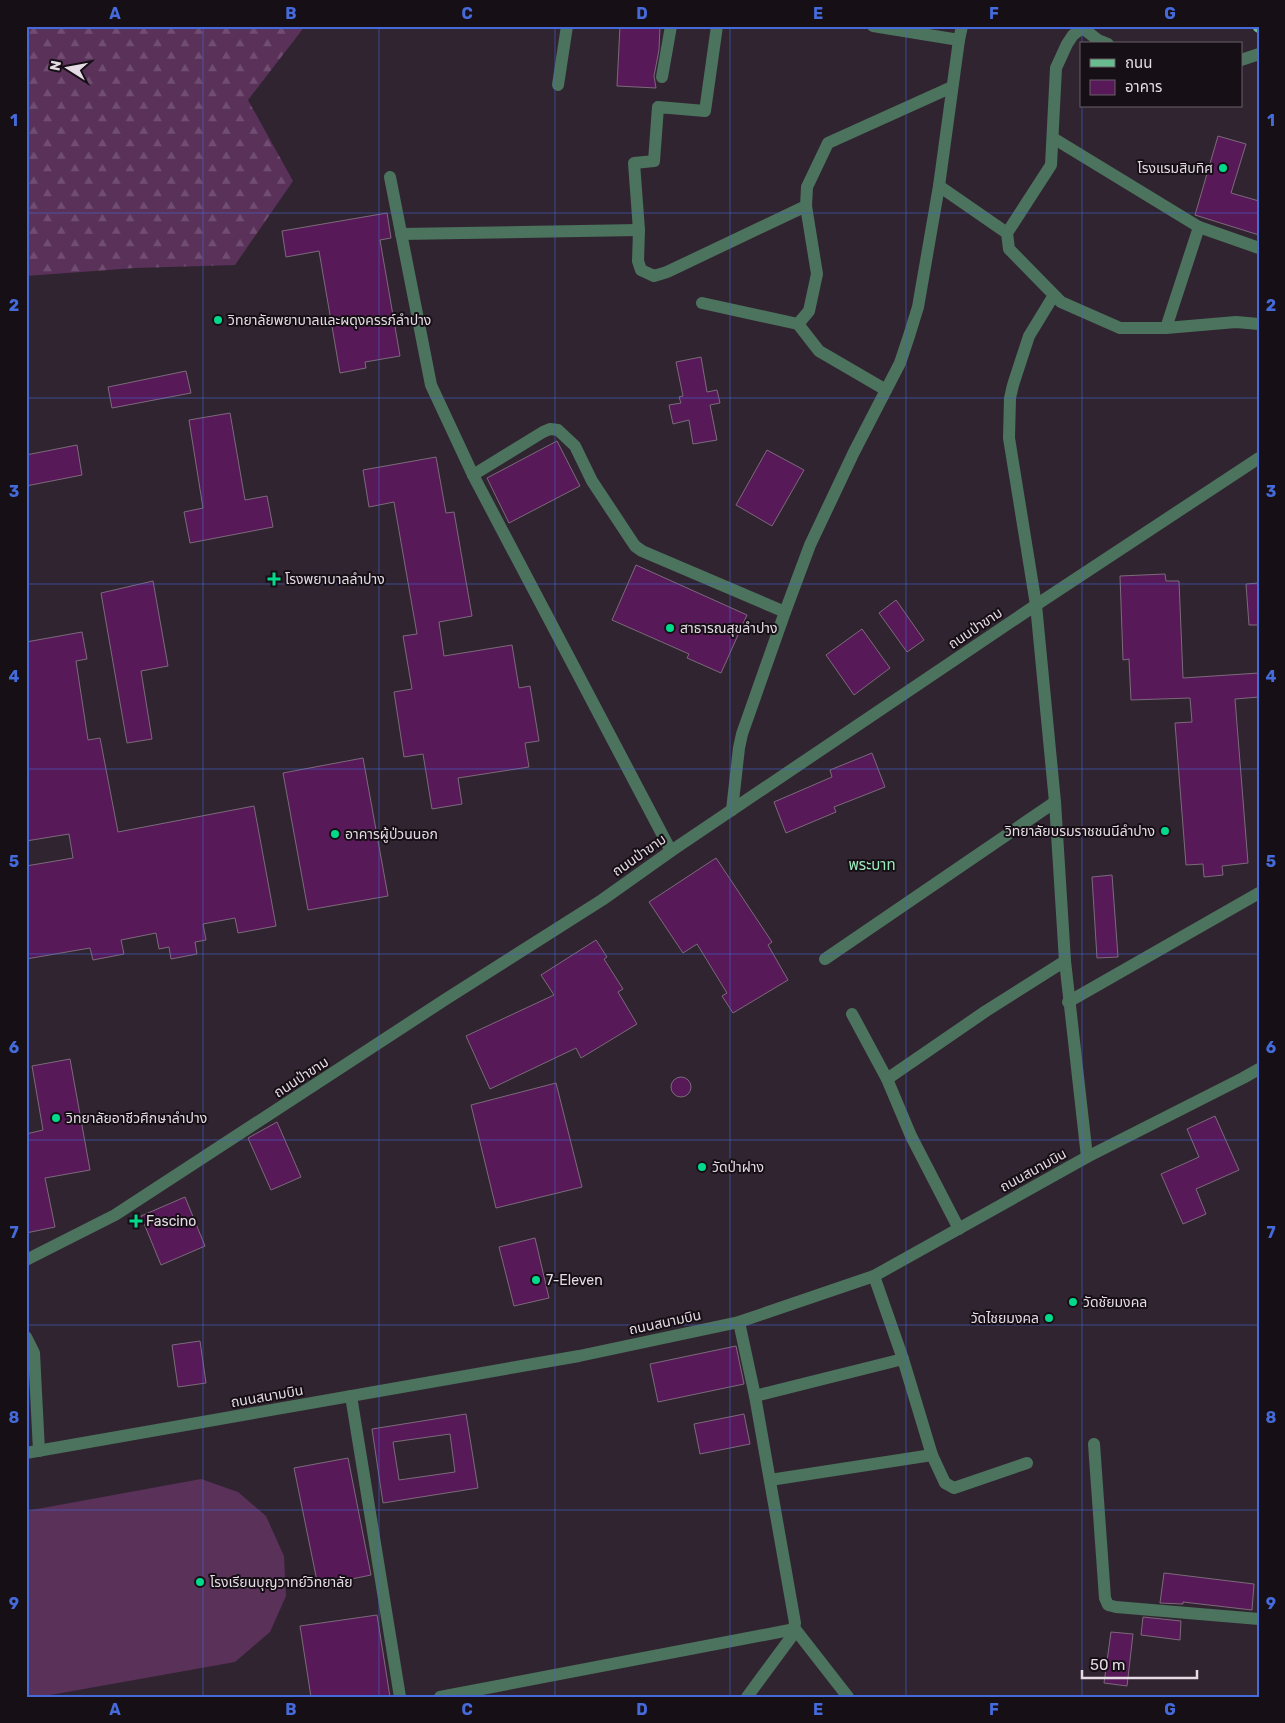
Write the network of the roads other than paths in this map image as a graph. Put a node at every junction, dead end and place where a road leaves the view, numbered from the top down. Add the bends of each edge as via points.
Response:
1 (567, 26) edge
2 (671, 26) edge
3 (717, 26) edge
4 (873, 26) edge
5 (962, 26) edge
6 (1083, 27) edge
7 (959, 40) junction
8 (1103, 42) edge
9 (1259, 54) edge
10 (1242, 60) edge
11 (662, 77) dead end
12 (558, 85) dead end
13 (952, 88) junction
14 (1053, 138) junction
15 (390, 177) dead end
16 (938, 186) junction
17 (806, 206) junction
18 (1199, 227) junction
19 (639, 230) junction
20 (1007, 233) junction
21 (401, 234) junction
22 (1259, 248) edge
23 (1054, 295) junction
24 (702, 303) dead end
25 (798, 324) junction
26 (1259, 324) edge
27 (1166, 328) junction
28 (886, 390) junction
29 (1259, 458) edge
30 (473, 475) junction
31 (1036, 604) junction
32 (785, 612) junction
33 (1055, 802) junction
34 (732, 810) junction
35 (671, 851) junction
36 (1259, 894) edge
37 (825, 959) dead end
38 (1065, 961) junction
39 (1068, 1002) junction
40 (852, 1014) dead end
41 (1259, 1069) edge
42 (887, 1079) junction
43 (1087, 1157) junction
44 (959, 1229) junction
45 (26, 1260) edge
46 (874, 1276) junction
47 (739, 1322) junction
48 (26, 1337) edge
49 (903, 1359) junction
50 (351, 1396) junction
51 (755, 1396) junction
52 (1094, 1444) dead end
53 (33, 1452) edge
54 (932, 1455) junction
55 (1027, 1464) dead end
56 (770, 1480) junction
57 (1259, 1619) edge
58 (795, 1629) junction
59 (400, 1697) edge
60 (440, 1697) edge
61 (747, 1697) edge
62 (848, 1697) edge

1 - 12 street
2 - 11 street
3 - 19 street via 706,111 658,107 654,160 634,163
4 - 7 street
5 - 7 street
6 - 8 street
6 - 14 street via 1067,44 1056,68
7 - 13 street
9 - 10 street
13 - 16 street
13 - 17 street via 828,143 807,187
14 - 18 street
14 - 20 street via 1051,165
15 - 21 street
16 - 20 street
16 - 28 street via 918,308 900,363
17 - 19 street via 654,276 641,270 638,261
17 - 25 street via 818,274 809,311
18 - 22 street
18 - 27 street
19 - 21 street
20 - 23 street via 1009,249
21 - 30 street via 431,385
23 - 27 street via 1060,302 1120,328
23 - 31 street via 1030,336 1010,398 1009,438
24 - 25 street
25 - 28 street via 819,351
26 - 27 street via 1236,322
28 - 32 street via 810,545
29 - 31 street, ถนนป่าขาม
30 - 32 street via 543,432 558,430 574,446 592,481 635,546
30 - 35 street
31 - 33 street
31 - 34 street, ถนนป่าขาม
32 - 34 street via 742,734
33 - 37 street
33 - 38 street
34 - 35 street, ถนนป่าขาม
35 - 45 street, ถนนป่าขาม via 594,905 115,1215
36 - 39 street
38 - 39 street
38 - 42 street
39 - 43 street
40 - 42 street
41 - 43 street, ถนนสนามบิน
42 - 44 street via 911,1136
43 - 44 street, ถนนสนามบิน
44 - 46 street, ถนนสนามบิน
46 - 47 street, ถนนสนามบิน
46 - 49 street
47 - 50 street, ถนนสนามบิน via 579,1356
47 - 51 street
48 - 53 street via 34,1353
49 - 51 street
49 - 54 street
50 - 53 street, ถนนสนามบิน
50 - 59 street
51 - 56 street
52 - 57 street via 1108,1604 1116,1608
54 - 55 street via 944,1484 954,1488
54 - 56 street
56 - 58 street
58 - 60 street
58 - 61 street
58 - 62 street

